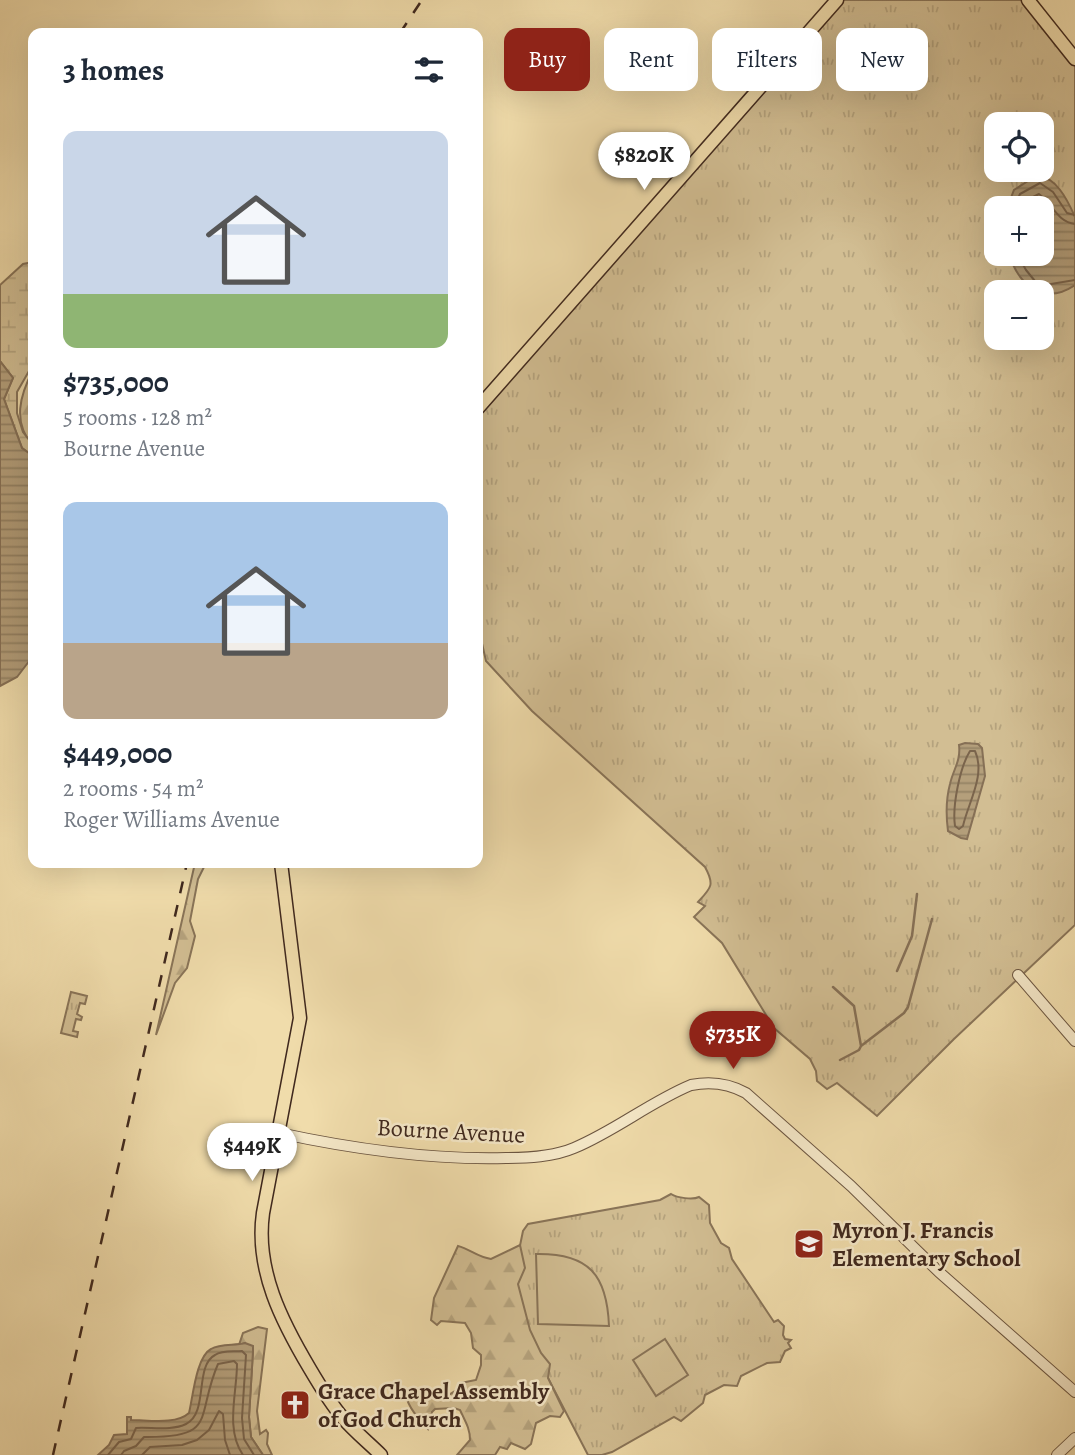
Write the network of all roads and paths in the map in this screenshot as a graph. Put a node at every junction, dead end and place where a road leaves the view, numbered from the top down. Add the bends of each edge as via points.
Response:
1 (837, 0) edge
2 (1028, 0) edge
3 (1075, 59) edge
4 (483, 402) edge
5 (282, 868) edge
6 (1018, 975) dead end
7 (1075, 1041) edge
8 (279, 1133) junction
9 (1075, 1392) edge
10 (1075, 1438) edge
11 (382, 1455) edge
12 (1057, 1455) edge

1 - 4 main road
2 - 3 main road
5 - 8 main road via 300,1018
6 - 7 street
8 - 9 street, Bourne Avenue via 438,1156 541,1156 574,1148 691,1085 734,1086 826,1163 939,1272
8 - 11 main road via 261,1227 268,1278 286,1325 325,1395
10 - 12 street

